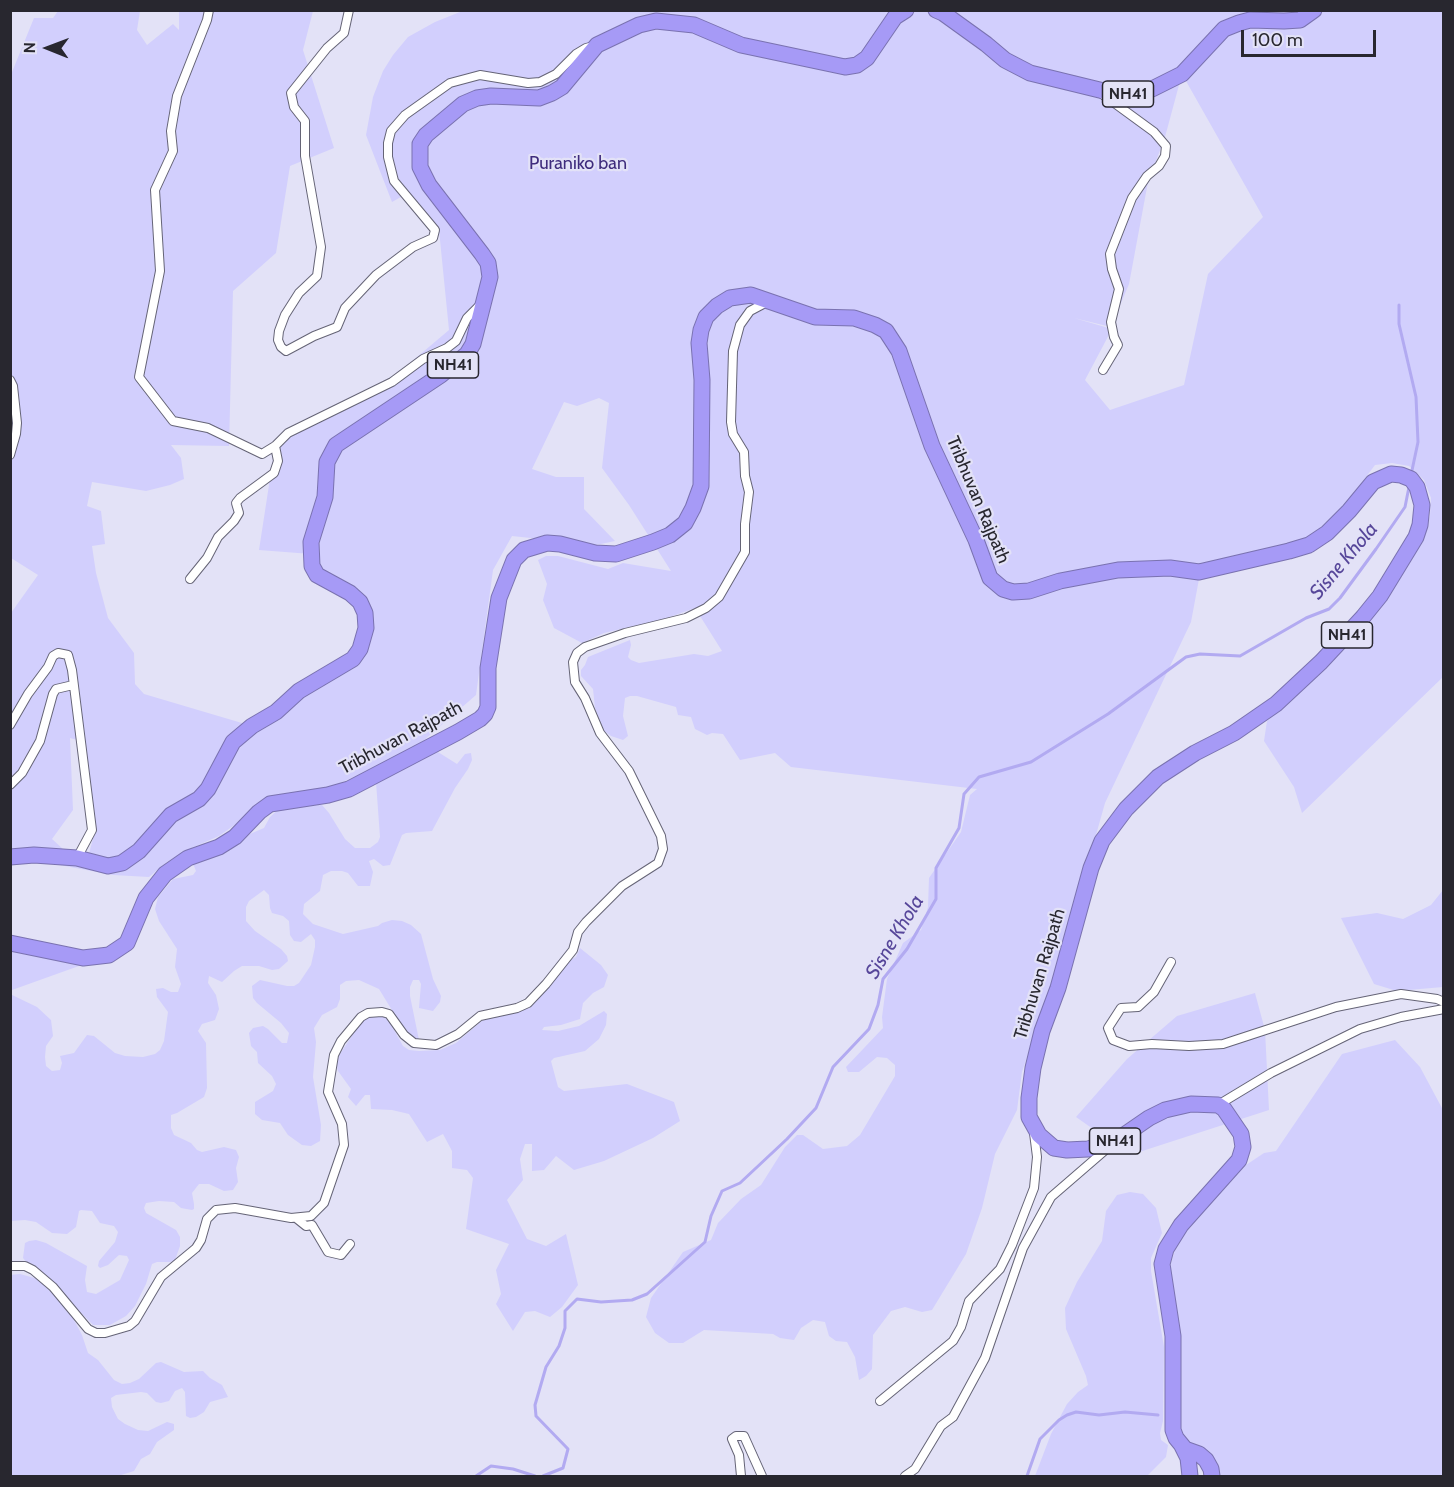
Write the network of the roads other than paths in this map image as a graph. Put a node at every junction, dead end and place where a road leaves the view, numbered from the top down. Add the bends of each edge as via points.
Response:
1 (209, 10) edge
2 (349, 10) edge
3 (906, 10) edge
4 (936, 10) edge
5 (1314, 10) edge
6 (597, 45) junction
7 (1097, 90) junction
8 (486, 300) junction
9 (767, 302) junction
10 (1103, 370) dead end
11 (10, 380) edge
12 (275, 446) junction
13 (10, 455) edge
14 (190, 579) dead end
15 (73, 685) junction
16 (10, 724) edge
17 (10, 785) edge
18 (10, 857) edge
19 (77, 858) junction
20 (10, 943) edge
21 (1171, 962) dead end
22 (1443, 1002) edge
23 (1443, 1009) edge
24 (1218, 1105) junction
25 (1030, 1121) junction
26 (1117, 1140) junction
27 (296, 1218) junction
28 (350, 1244) dead end
29 (1012, 1245) junction
30 (1023, 1248) junction
31 (10, 1266) edge
32 (880, 1401) dead end
33 (1180, 1444) junction
34 (741, 1476) edge
35 (762, 1476) edge
36 (905, 1476) edge
37 (1190, 1476) edge
38 (1212, 1476) edge

1 - 12 street via 177,96 171,130 173,151 155,190 160,271 139,377 172,421 208,428 262,454
2 - 6 street via 344,33 291,93 294,107 305,121 305,156 321,247 317,276 299,293 279,332 278,340 286,351 337,327 345,308 376,274 413,247 433,238 435,230 394,180 388,157 392,131 405,115 450,84 480,75 540,82 556,74 576,54
3 - 6 highway, NH41 via 895,17 867,58 845,67 741,45 694,25 670,21 639,25
4 - 7 highway, NH41 via 1017,68
5 - 7 highway, NH41 via 1300,20 1251,20 1224,29 1182,74 1152,89 1116,94
6 - 8 highway, NH41 via 562,87 539,98 477,98 463,104 420,144 420,167 429,185 488,263
7 - 10 street via 1154,132 1166,146 1159,166 1132,198 1110,254 1119,289 1112,322 1118,345
8 - 12 street via 467,318 456,341 447,348 423,359 392,382 288,433
8 - 19 highway, NH41 via 467,354 336,445 327,462 325,496 311,542 312,566 317,575 360,602 365,613 360,650 353,659 299,691 233,742 208,789 199,799 171,815 139,851 108,866
9 - 20 highway, Tribhuvan Rajpath / NH41 via 751,295 730,298 706,317 701,330 701,486 685,523 670,535 615,554 547,543 524,550 514,560 499,598 488,668 486,714 349,789 270,804 235,837 188,858 165,874 146,898 127,943 109,955 83,958
9 - 25 highway, Tribhuvan Rajpath / NH41 via 815,317 854,318 875,325 892,337 932,446 990,578 1013,592 1118,570 1170,568 1199,572 1289,551 1327,533 1382,476 1401,475 1417,487 1422,506 1416,537 1363,617 1276,704 1158,777 1126,809 1102,841 1042,1030 1030,1085
9 - 27 street via 750,311 740,325 733,351 731,422 744,452 749,492 745,552 719,597 706,608 686,618 585,647 573,662 575,682 600,733 629,771 661,836 660,860 622,886 586,922 578,932 573,950 528,1003 480,1016 458,1035 436,1045 414,1043 389,1014 368,1013 361,1017 336,1051 329,1089 342,1124 342,1155 324,1203 311,1216
11 - 13 street via 17,423
12 - 14 street via 278,461 274,473 236,503 239,513
15 - 16 street via 68,655 52,656
15 - 17 street via 56,689 40,741 22,773
15 - 19 street via 92,831
18 - 19 highway, NH41
21 - 22 street via 1154,992 1138,1007 1121,1008 1108,1028 1113,1040 1129,1046 1223,1044 1307,1015 1401,994
23 - 24 street via 1360,1029 1271,1073
24 - 26 highway, NH41 via 1191,1104 1165,1110
24 - 33 highway via 1241,1134 1242,1156 1175,1233 1162,1264 1173,1336 1173,1430
25 - 26 highway, NH41 via 1054,1148 1088,1149
25 - 29 street via 1038,1157 1034,1188
26 - 30 street via 1051,1197
27 - 28 street via 312,1226 328,1252 342,1255
27 - 31 street via 235,1208 216,1210 207,1219 196,1248 161,1277 135,1321 105,1333 88,1329 38,1273 25,1266
29 - 30 street via 1017,1250
29 - 32 street via 1000,1269 969,1301 953,1341
30 - 36 street via 985,1358 953,1417 941,1426 915,1469
33 - 37 highway via 1188,1458
33 - 38 highway via 1204,1457
34 - 35 street via 739,1455 732,1439 736,1436 744,1436

